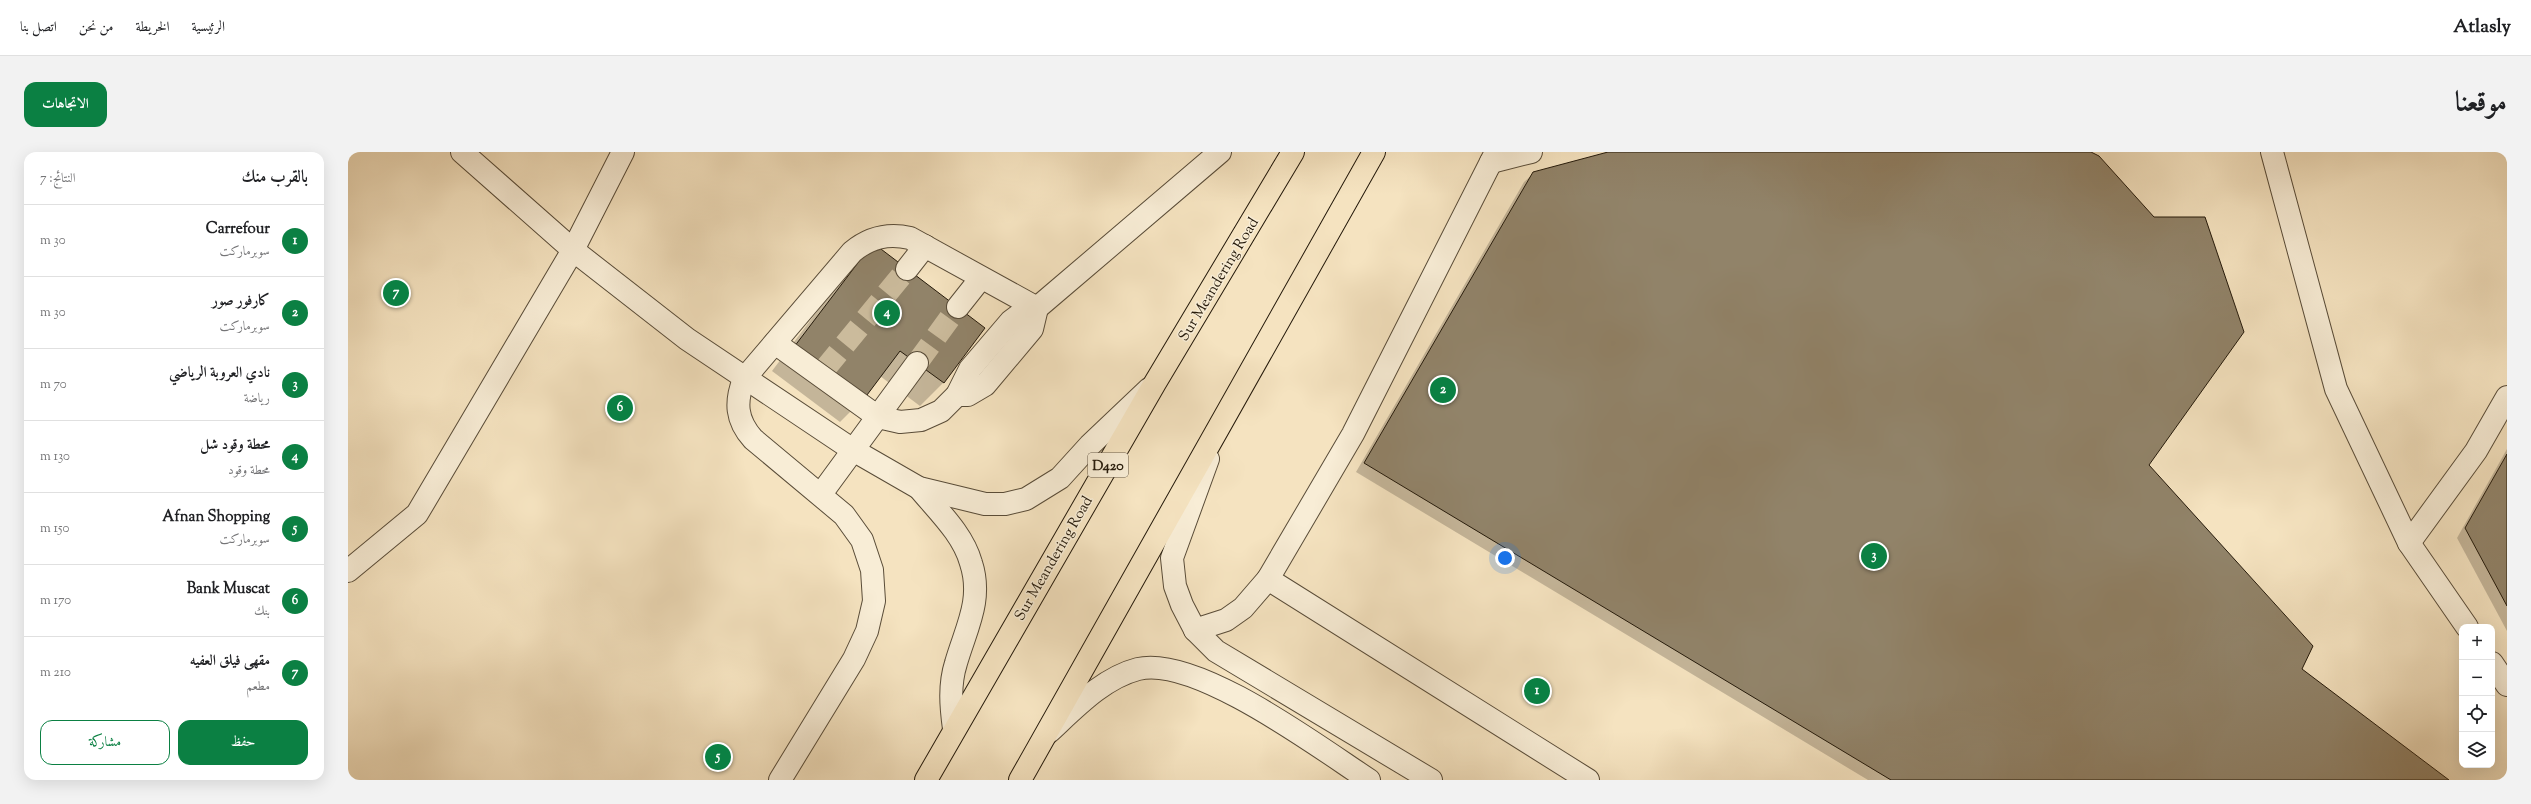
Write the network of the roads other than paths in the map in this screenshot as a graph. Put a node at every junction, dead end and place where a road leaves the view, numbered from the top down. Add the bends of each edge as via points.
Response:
1 (462, 152) edge
2 (623, 152) edge
3 (1220, 152) edge
4 (1293, 152) edge
5 (1374, 152) edge
6 (1531, 152) edge
7 (2272, 152) edge
8 (1494, 157) edge
9 (925, 246) junction
10 (573, 250) junction
11 (906, 268) tunnel mouth
12 (981, 278) junction
13 (958, 307) tunnel mouth
14 (1038, 308) junction
15 (775, 343) junction
16 (917, 363) tunnel mouth
17 (744, 379) junction
18 (1155, 383) junction
19 (2507, 397) edge
20 (1225, 414) junction
21 (878, 417) junction
22 (853, 450) junction
23 (919, 488) junction
24 (821, 494) junction
25 (2409, 543) junction
26 (348, 571) edge
27 (1268, 579) junction
28 (2465, 624) edge
29 (1195, 630) junction
30 (2495, 667) edge
31 (2507, 685) edge
32 (954, 729) junction
33 (1048, 732) junction
34 (780, 780) edge
35 (926, 780) edge
36 (1020, 780) edge
37 (1369, 780) edge
38 (1431, 780) edge
39 (1588, 780) edge

1 - 10 street
2 - 10 street
3 - 14 street
4 - 18 main road, Sur Meandering Road / D420
5 - 20 main road
6 - 8 street
7 - 25 street via 2336,389
8 - 27 street via 1353,434
9 - 11 street
9 - 12 street
9 - 15 street via 898,235 873,238 861,244
10 - 17 street via 635,300
10 - 26 street via 417,514
12 - 13 street
12 - 14 street
14 - 21 street via 1032,330 985,385 968,394 957,395 941,411 921,420 900,422
15 - 17 street
15 - 21 street via 822,373
16 - 21 street
17 - 22 street
17 - 24 street via 737,405 744,429
18 - 23 street via 1090,445 1060,478 1026,499 1005,504 985,504
18 - 32 main road, Sur Meandering Road / D420
19 - 25 street via 2476,451
20 - 29 street via 1172,558 1175,586
20 - 33 main road
21 - 22 street
22 - 23 street
22 - 24 street
23 - 32 street via 963,544 971,562 975,582 975,602 971,621 951,685
24 - 34 street via 844,515 862,540 872,570 874,601 867,632 854,659
25 - 28 street
27 - 29 street via 1243,608 1226,620
27 - 39 street
29 - 38 street via 1216,651
30 - 31 street
32 - 35 main road, Sur Meandering Road / D420
33 - 36 main road
33 - 37 street via 1085,699 1108,683 1138,669 1157,668 1182,672 1213,683 1257,708

